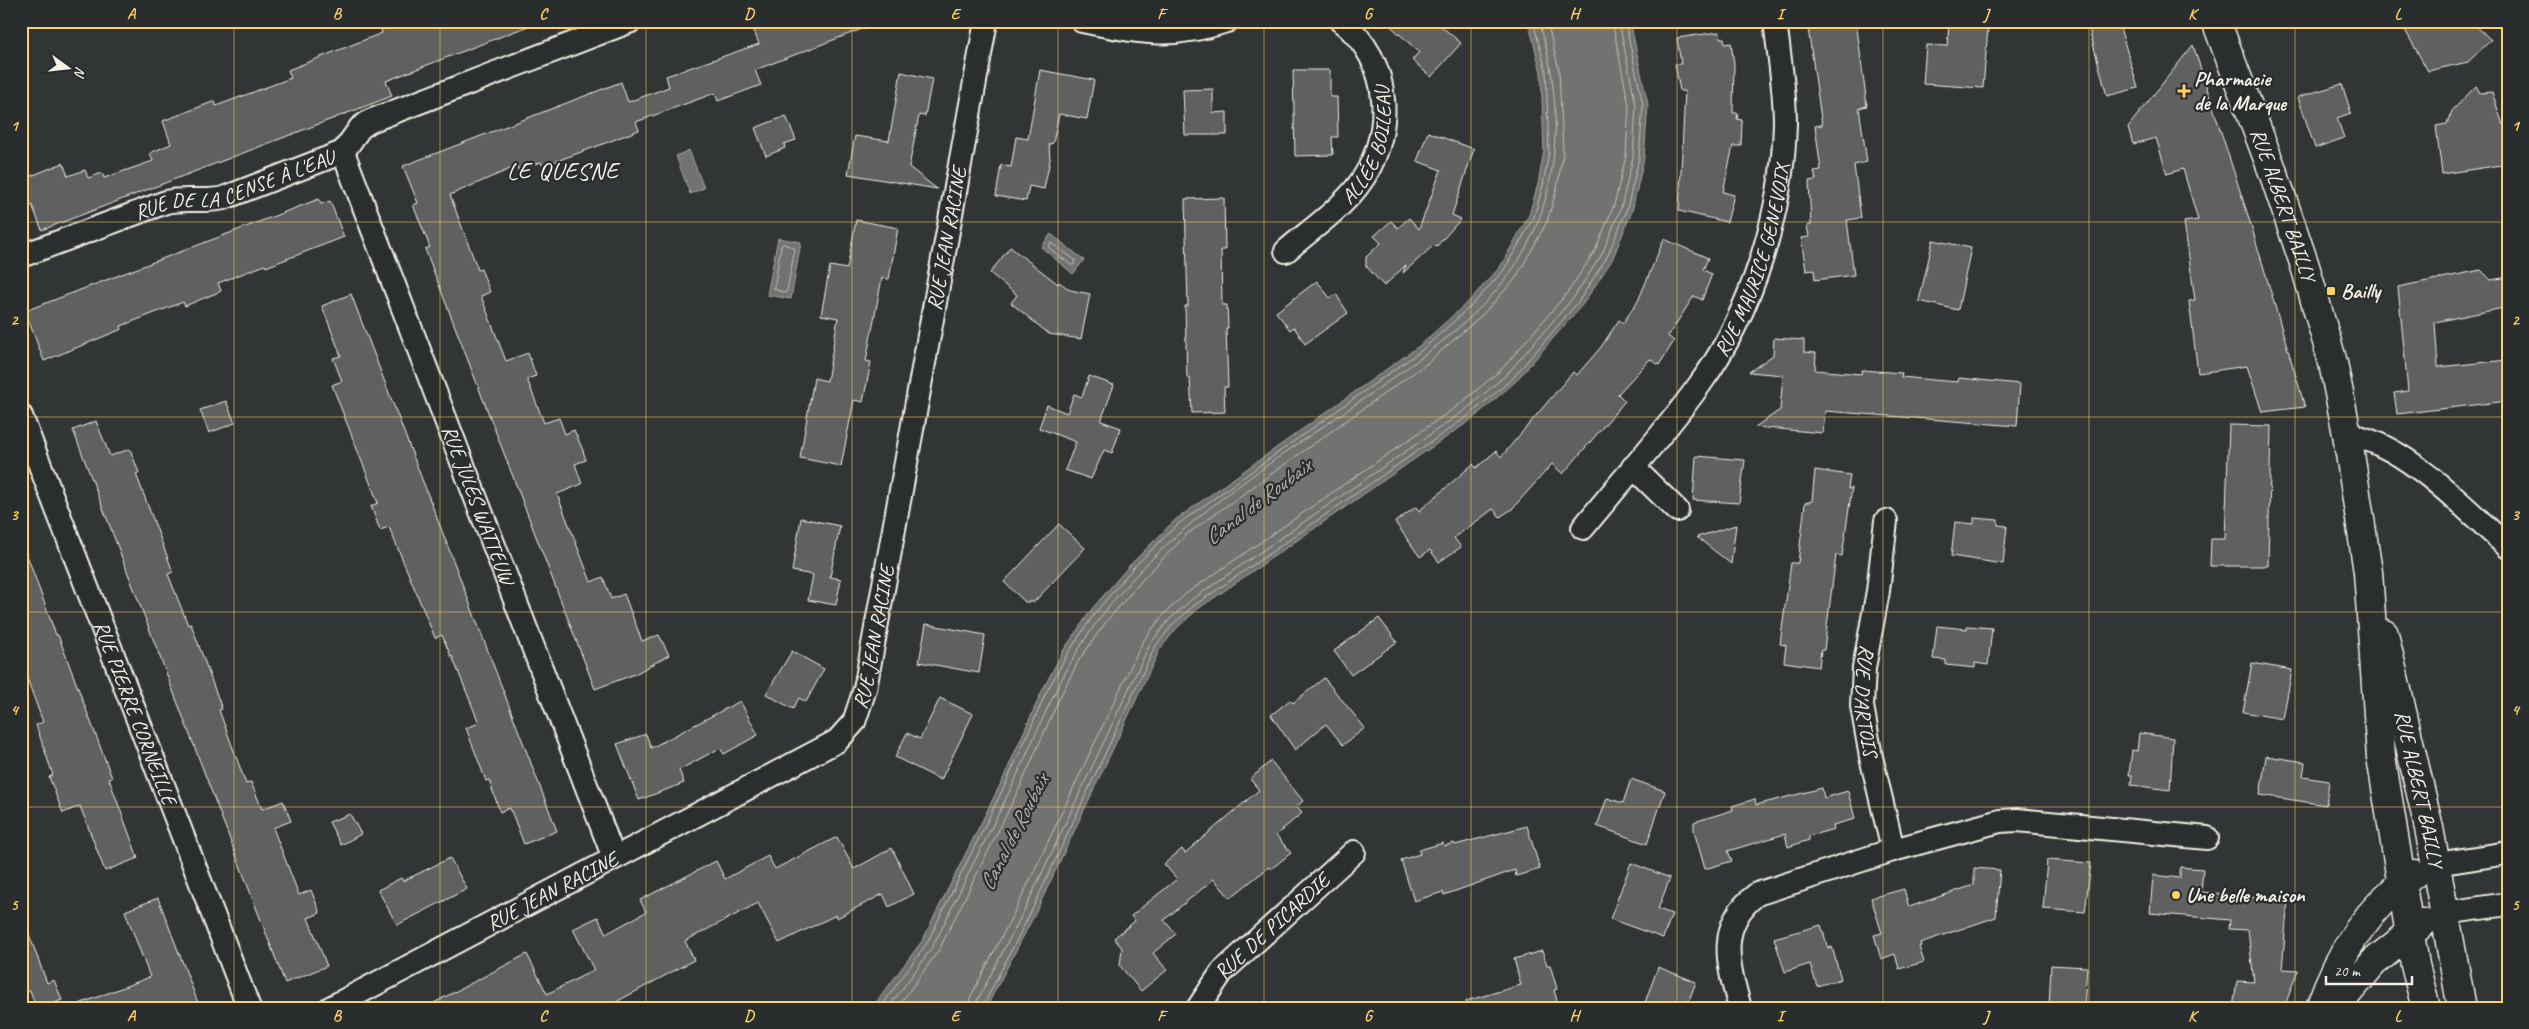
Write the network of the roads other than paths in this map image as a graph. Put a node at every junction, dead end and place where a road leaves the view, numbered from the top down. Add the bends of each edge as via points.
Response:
1 (631, 21) edge
2 (986, 21) edge
3 (1082, 21) edge
4 (1227, 21) edge
5 (1342, 21) edge
6 (1775, 21) edge
7 (2216, 21) edge
8 (343, 152) junction
9 (1286, 251) dead end
10 (21, 256) edge
11 (21, 416) edge
12 (2347, 434) junction
13 (1633, 468) junction
14 (1676, 510) dead end
15 (1886, 522) dead end
16 (1582, 528) dead end
17 (2508, 547) edge
18 (2368, 572) junction
19 (2207, 838) dead end
20 (1893, 850) junction
21 (1354, 852) dead end
22 (2508, 853) edge
23 (614, 858) junction
24 (2436, 864) junction
25 (2402, 883) junction
26 (2508, 904) edge
27 (2445, 913) junction
28 (2410, 933) junction
29 (249, 1008) edge
30 (330, 1008) edge
31 (1198, 1008) edge
32 (1740, 1008) edge
33 (2320, 1008) edge
34 (2335, 1008) edge
35 (2426, 1008) edge
36 (2462, 1008) edge

1 - 8 street, RUE DE LA CENSE À L'EAU via 370,122 355,132
2 - 23 street, RUE JEAN RACINE via 858,714 837,741
3 - 4 street via 1166,34 1197,30
5 - 9 street, ALLÉE BOILEAU via 1364,44 1377,69 1384,110 1382,138 1357,186
6 - 13 street, RUE MAURICE GENEVOIX via 1785,123 1781,175 1770,229 1742,308 1714,362
7 - 12 main road, RUE ALBERT BAILLY via 2305,266 2333,363
8 - 10 street, RUE DE LA CENSE À L'EAU via 224,198 175,199
8 - 23 street, RUE JULES WATTEUW
11 - 29 street, RUE PIERRE CORNEILLE
12 - 17 street via 2377,442 2413,464
12 - 18 main road, RUE ALBERT BAILLY
13 - 14 street
13 - 16 street, RUE MAURICE GENEVOIX
15 - 20 street, RUE D'ARTOIS via 1864,668 1862,706
18 - 24 main road, RUE ALBERT BAILLY
18 - 25 main road, RUE ALBERT BAILLY via 2378,735
19 - 20 street via 2017,820 1987,823
20 - 32 street via 1757,894 1745,903 1732,926 1728,954
21 - 31 street, RUE DE PICARDIE via 1222,972
22 - 24 street
23 - 30 street, RUE JEAN RACINE
24 - 25 main road via 2420,870
24 - 27 main road, RUE ALBERT BAILLY
25 - 28 main road, RUE ALBERT BAILLY
25 - 33 main road via 2367,916 2352,939
26 - 27 street
27 - 28 main road
27 - 36 main road, RUE ALBERT BAILLY
28 - 34 main road via 2374,962
28 - 35 main road, RUE ALBERT BAILLY

